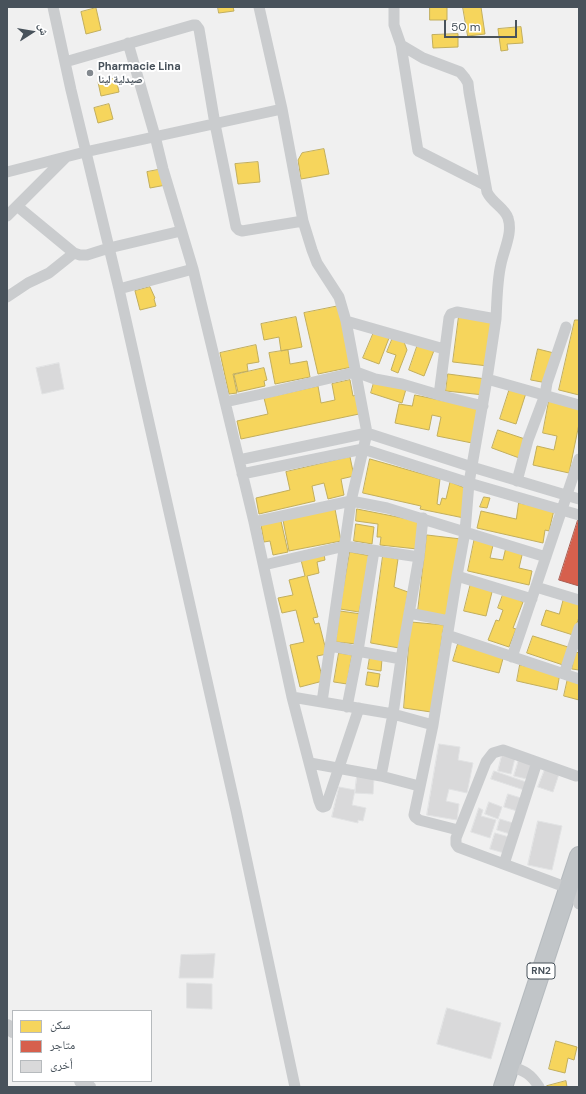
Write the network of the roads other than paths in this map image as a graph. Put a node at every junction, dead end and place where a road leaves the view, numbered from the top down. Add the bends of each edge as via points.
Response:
1 (53, 7) edge
2 (259, 7) edge
3 (394, 7) edge
4 (128, 43) junction
5 (400, 45) junction
6 (65, 62) junction
7 (282, 109) junction
8 (215, 124) junction
9 (156, 136) junction
10 (85, 152) junction
11 (66, 156) junction
12 (7, 172) edge
13 (485, 185) junction
14 (17, 206) junction
15 (7, 216) edge
16 (303, 221) junction
17 (181, 231) junction
18 (109, 248) junction
19 (74, 253) junction
20 (193, 269) junction
21 (119, 289) junction
22 (7, 297) edge
23 (496, 319) junction
24 (346, 320) junction
25 (566, 327) dead end
26 (444, 349) junction
27 (356, 372) junction
28 (487, 379) junction
29 (545, 395) junction
30 (439, 396) junction
31 (225, 402) junction
32 (579, 404) edge
33 (483, 406) junction
34 (367, 433) junction
35 (363, 448) junction
36 (579, 459) edge
37 (239, 460) junction
38 (472, 468) junction
39 (242, 474) junction
40 (517, 481) junction
41 (469, 483) junction
42 (567, 496) junction
43 (579, 500) edge
44 (351, 502) junction
45 (562, 510) junction
46 (579, 515) edge
47 (423, 518) junction
48 (254, 522) junction
49 (465, 532) junction
50 (345, 546) junction
51 (374, 551) junction
52 (419, 556) junction
53 (546, 557) junction
54 (264, 565) junction
55 (458, 576) junction
56 (536, 587) junction
57 (532, 599) junction
58 (579, 600) edge
59 (409, 613) junction
60 (449, 621) junction
61 (579, 628) edge
62 (447, 635) junction
63 (330, 646) junction
64 (358, 652) junction
65 (512, 657) junction
66 (401, 659) junction
67 (564, 674) junction
68 (579, 679) edge
69 (292, 697) junction
70 (322, 702) junction
71 (347, 707) junction
72 (359, 708) junction
73 (393, 714) junction
74 (433, 725) junction
75 (537, 762) junction
76 (310, 763) junction
77 (338, 768) junction
78 (381, 776) junction
79 (576, 776) dead end
80 (419, 786) junction
81 (458, 830) junction
82 (579, 856) edge
83 (504, 864) junction
84 (570, 883) junction
85 (579, 904) edge
86 (510, 1066) junction
87 (295, 1087) edge
88 (503, 1087) edge
89 (539, 1087) edge

1 - 6 street
2 - 7 street
3 - 5 street via 394,25
4 - 6 street
4 - 8 street via 193,25 198,27
4 - 9 street
5 - 13 street via 418,151
5 - 13 street via 423,58 460,72 465,78 468,83
6 - 10 street
7 - 8 street
7 - 16 street
8 - 9 street
8 - 16 street via 236,227 245,231
9 - 10 street
9 - 17 street
10 - 11 street
10 - 18 street
11 - 12 street
11 - 14 street
13 - 23 street via 489,197 505,213 510,224 501,264
14 - 15 street
14 - 19 street
16 - 24 street via 317,263 339,297
17 - 18 street
17 - 20 street
18 - 19 street via 87,255
18 - 21 street
19 - 22 street via 49,274 28,283
20 - 21 street
20 - 31 street
21 - 87 street
23 - 26 street via 454,312 449,318
23 - 28 street
24 - 26 street
24 - 27 street
25 - 29 street
26 - 30 street
27 - 30 street
27 - 31 street
27 - 34 street
28 - 29 street
28 - 33 street
29 - 32 street
29 - 40 street via 528,440
30 - 33 street
31 - 37 street
33 - 38 street
34 - 35 street
34 - 37 street
34 - 38 street
35 - 39 street
35 - 41 street
35 - 44 street
36 - 42 street
37 - 39 street
38 - 40 street
38 - 41 street
39 - 48 street
40 - 42 street
41 - 45 street
41 - 49 street
42 - 43 street
42 - 45 street
44 - 47 street
44 - 48 street
44 - 50 street
45 - 46 street
45 - 53 street
47 - 49 street
47 - 52 street
48 - 54 street
49 - 53 street
49 - 55 street
50 - 51 street
50 - 54 street
50 - 63 street
51 - 52 street
51 - 64 street
52 - 59 street
53 - 56 street
54 - 69 street
55 - 57 street
55 - 60 street
56 - 57 street
56 - 58 street
57 - 65 street
59 - 60 street
59 - 66 street
60 - 62 street
61 - 67 street
62 - 65 street
62 - 74 street
63 - 64 street
63 - 70 street
64 - 66 street
64 - 71 street
65 - 67 street
66 - 73 street
67 - 68 street
69 - 70 street
69 - 76 street
70 - 71 street
71 - 72 street
72 - 73 street
72 - 77 street
73 - 74 street
73 - 78 street
74 - 80 street
75 - 79 street
75 - 81 street via 503,750 493,753 486,762
75 - 83 street
76 - 77 street
76 - 77 street via 319,801 323,807 326,806
77 - 78 street
78 - 80 street
80 - 81 street via 415,817
81 - 83 street via 458,847
82 - 84 highway, RN2
83 - 84 street
84 - 85 street
84 - 86 highway, RN2
86 - 88 highway, RN2
86 - 89 street via 532,1076

